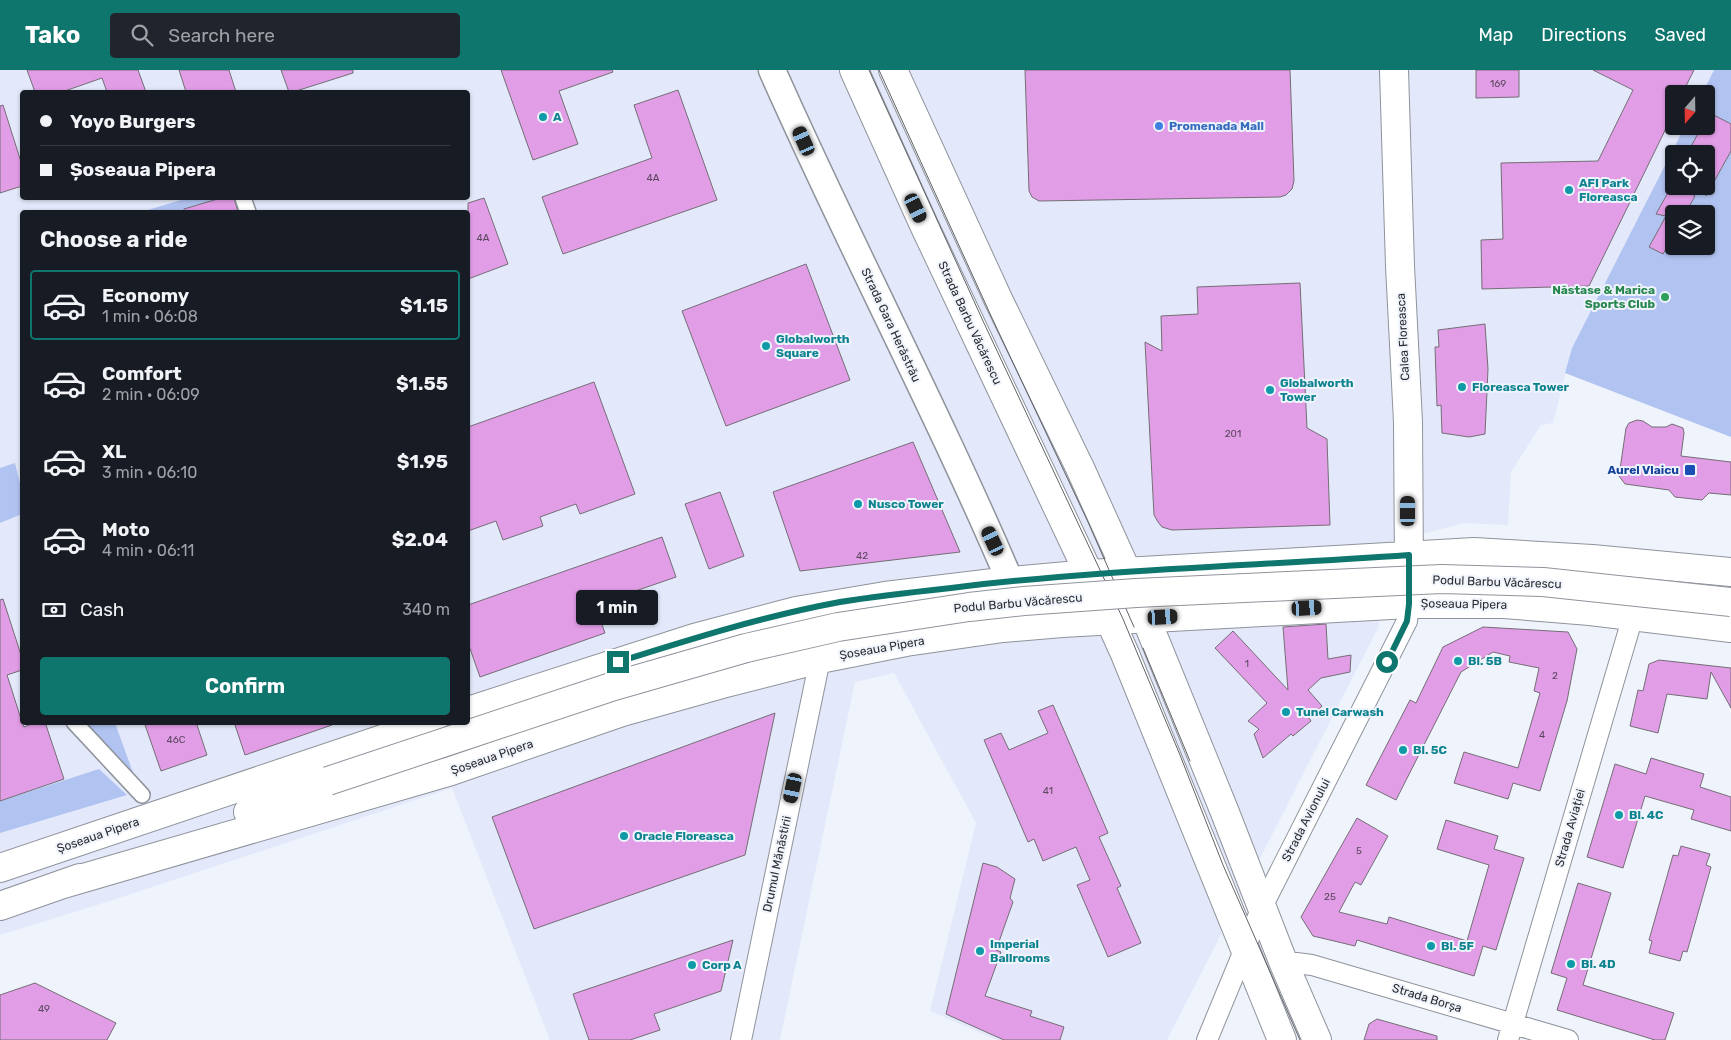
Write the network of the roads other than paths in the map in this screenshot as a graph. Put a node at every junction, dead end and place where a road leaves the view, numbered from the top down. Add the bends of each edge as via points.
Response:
1 (772, 70) edge
2 (854, 70) edge
3 (893, 70) edge
4 (1394, 70) edge
5 (1409, 555) junction
6 (1127, 572) junction
7 (1731, 572) edge
8 (1089, 574) junction
9 (1010, 581) junction
10 (1731, 602) edge
11 (1409, 604) junction
12 (1633, 616) junction
13 (1145, 618) junction
14 (1110, 620) junction
15 (1731, 628) edge
16 (820, 659) junction
17 (470, 710) edge
18 (77, 725) edge
19 (424, 725) edge
20 (328, 781) junction
21 (142, 795) dead end
22 (47, 852) junction
23 (0, 868) edge
24 (63, 884) junction
25 (0, 906) edge
26 (1262, 907) junction
27 (1245, 950) junction
28 (1284, 964) junction
29 (1510, 1032) edge
30 (741, 1040) edge
31 (1207, 1040) edge
32 (1282, 1040) edge
33 (1317, 1040) edge
34 (1568, 1040) edge

1 - 9 street, Strada Gara Herăstrău
2 - 8 main road, Strada Barbu Văcărescu
3 - 6 main road
4 - 5 main road, Calea Floreasca via 1408,422
5 - 6 main road
5 - 7 main road via 1511,553
5 - 11 main road, Calea Floreasca
6 - 8 main road
6 - 13 main road
8 - 9 main road
8 - 14 main road, Strada Barbu Văcărescu
9 - 17 main road via 796,611 694,638
10 - 20 main road, Podul Barbu Văcărescu, bridge via 1543,582 1442,579 1174,591 969,607 838,627 736,650 614,686
11 - 12 main road, Șoseaua Pipera via 1504,604
11 - 13 main road, Șoseaua Pipera
11 - 26 street, Strada Avionului via 1407,621
12 - 15 main road, Șoseaua Pipera
12 - 29 street, Strada Aviației
13 - 14 main road, Șoseaua Pipera
13 - 26 main road
14 - 16 main road, Șoseaua Pipera via 994,630 906,642
14 - 27 main road, Strada Barbu Văcărescu
16 - 24 main road, Șoseaua Pipera via 622,712 451,771
16 - 30 street, Drumul Mănăstirii
18 - 21 street
19 - 22 main road, Șoseaua Pipera
20 - 22 main road, Șoseaua Pipera
20 - 24 main road, Șoseaua Pipera
22 - 23 main road, Șoseaua Pipera
24 - 25 main road, Șoseaua Pipera
26 - 27 street, Strada Avionului
26 - 28 main road
27 - 31 street, Strada Avionului
27 - 32 main road, Strada Barbu Văcărescu
28 - 29 street, Strada Borșa via 1312,965
28 - 33 main road
29 - 34 street, Strada Borșa

